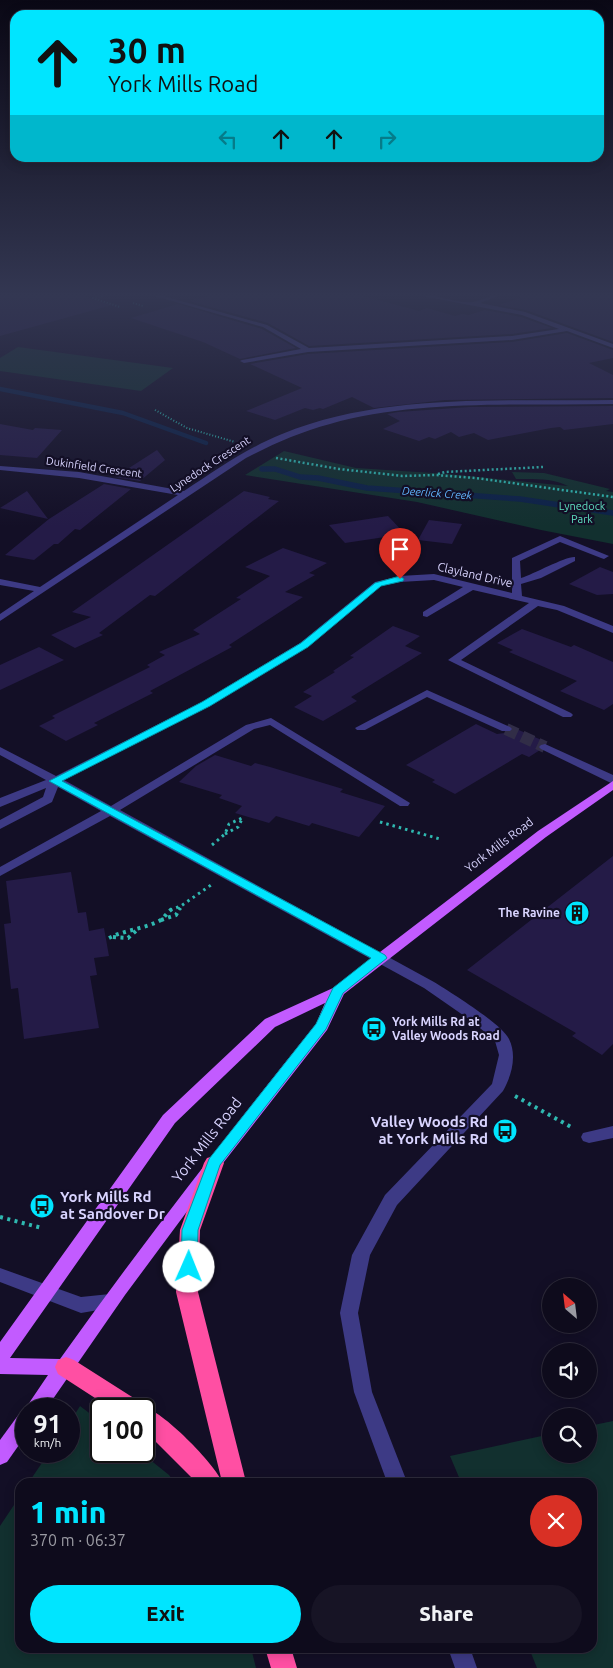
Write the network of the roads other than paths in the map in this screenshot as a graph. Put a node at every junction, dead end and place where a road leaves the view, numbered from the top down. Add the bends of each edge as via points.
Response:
1 (613, 402) edge
2 (0, 468) edge
3 (184, 494) junction
4 (604, 556) dead end
5 (572, 559) dead end
6 (0, 582) edge
7 (516, 582) junction
8 (472, 586) junction
9 (42, 590) junction
10 (517, 597) junction
11 (537, 602) junction
12 (428, 614) dead end
13 (0, 618) edge
14 (613, 630) edge
15 (567, 715) dead end
16 (361, 728) dead end
17 (506, 729) tunnel mouth
18 (545, 747) tunnel mouth
19 (0, 750) edge
20 (613, 780) edge
21 (54, 781) junction
22 (613, 785) edge
23 (404, 803) dead end
24 (0, 804) edge
25 (109, 811) junction
26 (0, 825) edge
27 (0, 872) edge
28 (380, 958) junction
29 (338, 991) junction
30 (613, 1132) edge
31 (589, 1137) road end
32 (214, 1163) junction
33 (0, 1275) edge
34 (46, 1292) junction
35 (110, 1302) junction
36 (0, 1357) edge
37 (0, 1366) edge
38 (66, 1367) junction
39 (43, 1398) edge
40 (115, 1398) edge
41 (155, 1425) edge
42 (15, 1435) edge
43 (0, 1456) edge
44 (207, 1478) edge
45 (233, 1478) edge
46 (395, 1478) edge
47 (280, 1653) edge
48 (461, 1653) edge
49 (284, 1668) edge
50 (466, 1668) edge

1 - 3 street, Lynedock Crescent via 443,407 384,412 335,421 296,431 260,446
2 - 3 street, Dukinfield Crescent via 79,475
3 - 9 street, Lynedock Crescent
4 - 7 street via 560,539 515,560
5 - 7 street via 538,576
6 - 9 street
7 - 10 street
8 - 10 street, Clayland Drive
8 - 12 street
8 - 21 street, Clayland Drive via 434,577 378,584 304,645 206,704
9 - 13 street, Lynedock Crescent
10 - 11 street, Clayland Drive
11 - 14 street, Clayland Drive
11 - 15 street via 453,660
16 - 17 street via 428,693
18 - 20 street
19 - 21 street
21 - 24 street, Clayland Drive
21 - 25 street
21 - 26 street via 48,799
22 - 28 main road, York Mills Road via 542,834
23 - 25 street via 271,721 250,727
25 - 27 street
25 - 28 street
28 - 29 main road, York Mills Road
28 - 46 street via 429,985 478,1018 502,1039 507,1055 498,1087 391,1200 361,1256 349,1313 363,1392
29 - 32 main road, York Mills Road via 322,1026
29 - 34 main road, York Mills Road via 270,1023 169,1119
30 - 31 street
32 - 35 main road, York Mills Road
32 - 45 highway via 190,1230 187,1292
33 - 34 street
34 - 35 street via 81,1305
34 - 36 main road, York Mills Road
35 - 38 main road, York Mills Road
37 - 38 main road
38 - 39 main road, York Mills Road
38 - 40 highway
41 - 44 highway
42 - 43 main road
47 - 49 highway
48 - 50 street

